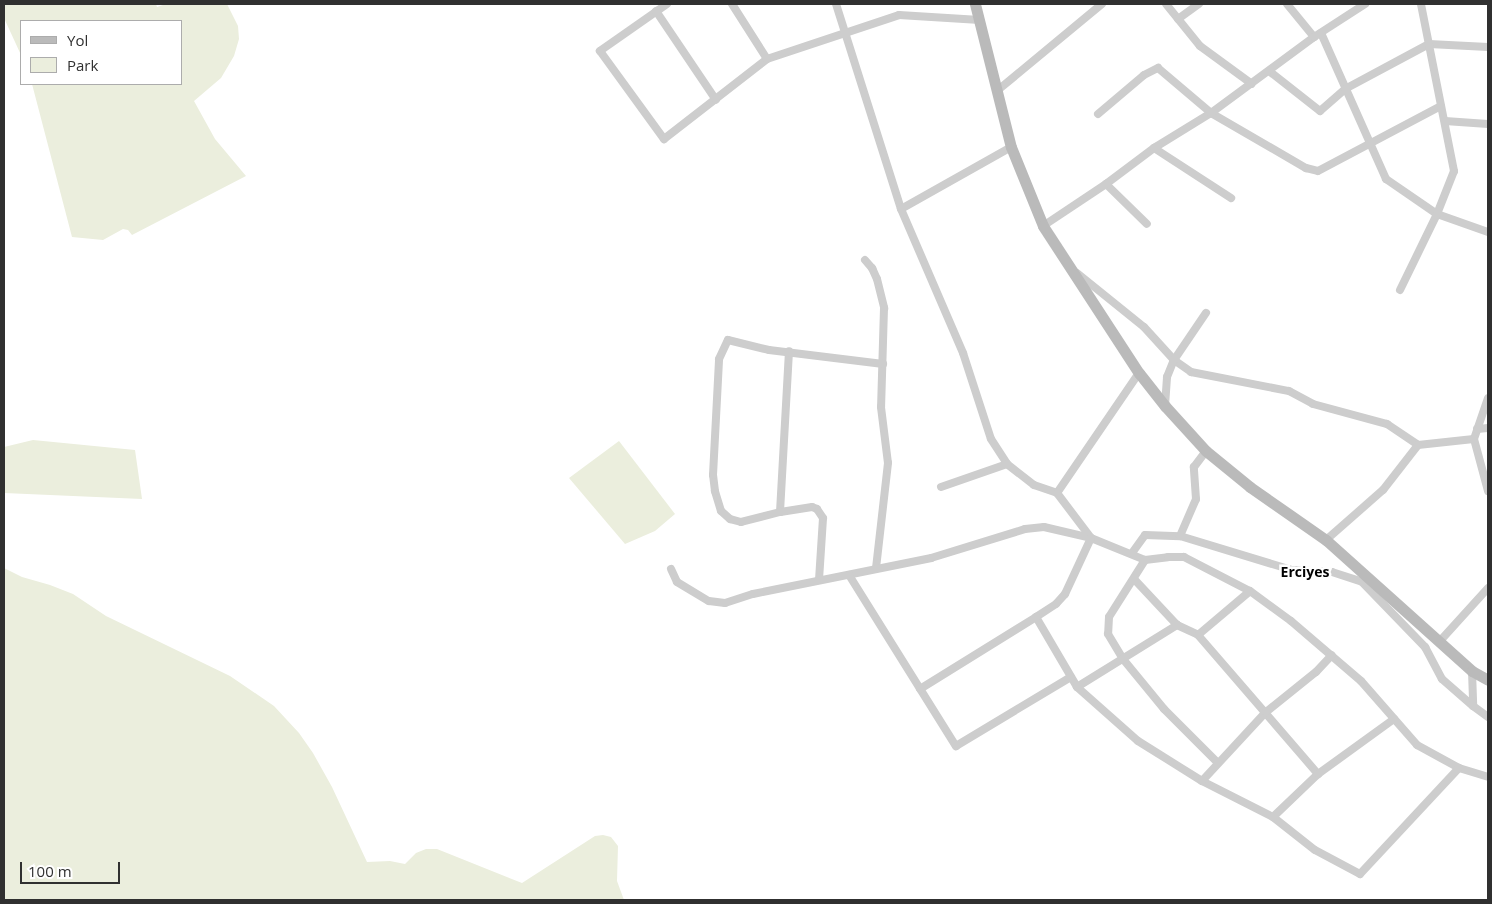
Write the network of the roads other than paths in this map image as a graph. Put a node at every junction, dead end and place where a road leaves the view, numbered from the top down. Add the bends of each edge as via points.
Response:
1 (667, 4) edge
2 (732, 4) edge
3 (836, 4) edge
4 (975, 4) edge
5 (1102, 4) edge
6 (1166, 4) edge
7 (1199, 4) edge
8 (1287, 4) edge
9 (1365, 4) edge
10 (1421, 4) edge
11 (656, 12) junction
12 (1178, 18) junction
13 (980, 20) junction
14 (845, 31) junction
15 (1317, 35) junction
16 (1429, 44) junction
17 (1488, 47) edge
18 (767, 59) junction
19 (1269, 71) junction
20 (1252, 84) junction
21 (1345, 89) junction
22 (998, 90) junction
23 (716, 100) junction
24 (1441, 106) junction
25 (1211, 113) junction
26 (1098, 114) dead end
27 (1445, 121) junction
28 (1488, 124) edge
29 (1369, 143) junction
30 (1011, 148) junction
31 (1154, 148) junction
32 (1106, 184) junction
33 (1231, 198) dead end
34 (901, 209) junction
35 (1437, 214) junction
36 (1147, 224) dead end
37 (1043, 226) junction
38 (1488, 232) edge
39 (865, 260) dead end
40 (1070, 268) junction
41 (1400, 290) dead end
42 (1206, 313) dead end
43 (789, 351) junction
44 (1174, 360) junction
45 (883, 364) junction
46 (1139, 373) junction
47 (1488, 398) edge
48 (1165, 406) junction
49 (1488, 428) edge
50 (1477, 429) junction
51 (1474, 439) junction
52 (1418, 446) junction
53 (1206, 451) junction
54 (1007, 464) junction
55 (941, 488) dead end
56 (1488, 491) edge
57 (1058, 493) junction
58 (780, 512) junction
59 (1180, 536) junction
60 (1091, 538) junction
61 (1326, 540) junction
62 (1132, 553) junction
63 (1145, 560) junction
64 (876, 568) junction
65 (670, 569) dead end
66 (849, 575) junction
67 (1134, 579) junction
68 (819, 580) junction
69 (1366, 580) junction
70 (1488, 588) edge
71 (1250, 591) junction
72 (1036, 617) junction
73 (1177, 625) junction
74 (1198, 636) junction
75 (1440, 641) junction
76 (1332, 655) junction
77 (1123, 659) junction
78 (1472, 671) junction
79 (1071, 677) junction
80 (1488, 680) edge
81 (1077, 687) junction
82 (920, 689) junction
83 (1473, 706) junction
84 (1266, 712) junction
85 (1488, 717) edge
86 (1394, 719) junction
87 (1218, 763) junction
88 (1458, 768) junction
89 (1318, 774) junction
90 (1488, 777) edge
91 (1202, 782) junction
92 (1272, 816) junction

1 - 11 street
2 - 18 street
3 - 14 street
4 - 13 street
5 - 22 street
6 - 12 street
7 - 12 street
8 - 15 street
9 - 15 street
10 - 16 street
11 - 23 street
11 - 23 street via 600,51 664,139
12 - 20 street via 1200,46
13 - 14 street via 899,15
13 - 22 street
14 - 18 street
14 - 34 street
15 - 19 street
15 - 21 street
16 - 17 street
16 - 21 street
16 - 24 street
18 - 23 street
19 - 20 street
19 - 21 street via 1320,111
20 - 25 street
21 - 29 street
22 - 30 street
24 - 27 street
24 - 29 street
25 - 26 street via 1158,68 1144,75
25 - 29 street via 1312,170 1324,169
25 - 31 street
27 - 28 street
27 - 35 street via 1454,171
29 - 35 street via 1386,179
30 - 34 street
30 - 37 street
31 - 32 street
31 - 33 street
32 - 36 street
32 - 37 street
34 - 54 street via 963,353 990,439
35 - 38 street
35 - 41 street
37 - 40 street
39 - 45 street via 877,279 884,308
40 - 44 street via 1144,327
40 - 46 street
42 - 44 street
43 - 45 street
43 - 58 street
43 - 58 street via 757,348 728,340 719,359 713,475 718,505 727,517 737,522
44 - 48 street via 1166,377
44 - 52 street via 1191,372 1289,391 1314,404 1386,424
45 - 64 street via 881,407 888,475
46 - 48 street
46 - 57 street
47 - 50 street
48 - 53 street
49 - 50 street
50 - 51 street
51 - 52 street
51 - 56 street
52 - 61 street via 1382,490
53 - 59 street via 1194,467 1196,499
53 - 61 street via 1250,487
54 - 55 street
54 - 57 street via 1034,485
57 - 60 street
58 - 68 street via 812,507 821,513
59 - 62 street via 1145,535
59 - 69 street via 1292,570 1332,572
60 - 62 street
60 - 64 street via 1036,527 931,558
60 - 72 street via 1062,598
61 - 69 street
62 - 63 street
63 - 67 street
63 - 71 street via 1184,557
64 - 66 street
65 - 68 street via 677,582 704,598 720,603
66 - 68 street
66 - 82 street
67 - 73 street
67 - 77 street via 1107,622 1108,634
69 - 75 street
69 - 83 street via 1424,647 1442,679
70 - 75 street
71 - 74 street
71 - 76 street
72 - 79 street
72 - 82 street
73 - 74 street
73 - 77 street
74 - 84 street
75 - 78 street
76 - 84 street
76 - 86 street via 1361,681
77 - 81 street
77 - 87 street via 1164,709
78 - 80 street
78 - 83 street
79 - 81 street
79 - 82 street via 956,746
81 - 91 street via 1138,741
83 - 85 street
84 - 87 street
84 - 89 street
86 - 88 street via 1417,745
86 - 89 street
87 - 91 street
88 - 90 street
88 - 92 street via 1360,874 1315,850
89 - 92 street
91 - 92 street

